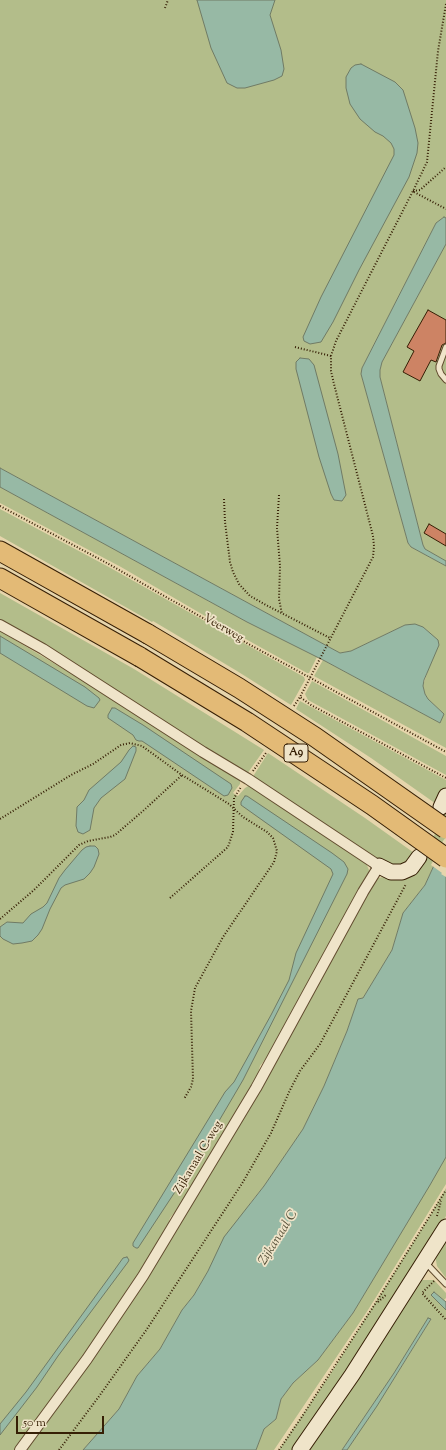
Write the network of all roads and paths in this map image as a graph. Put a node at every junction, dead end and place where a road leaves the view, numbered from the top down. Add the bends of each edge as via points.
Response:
1 (168, 0) edge
2 (446, 4) edge
3 (165, 8) dead end
4 (446, 167) edge
5 (413, 191) junction
6 (446, 209) edge
7 (295, 347) dead end
8 (446, 347) edge
9 (332, 356) junction
10 (446, 380) edge
11 (279, 495) dead end
12 (224, 499) dead end
13 (0, 506) edge
14 (0, 550) edge
15 (0, 578) edge
16 (282, 614) junction
17 (0, 624) edge
18 (330, 638) junction
19 (310, 677) junction
20 (300, 697) junction
21 (294, 707) dead end
22 (266, 752) dead end
23 (446, 752) edge
24 (182, 775) junction
25 (446, 778) edge
26 (248, 779) junction
27 (233, 806) junction
28 (0, 819) edge
29 (446, 829) edge
30 (446, 858) edge
31 (415, 862) joint
32 (379, 866) junction
33 (170, 898) dead end
34 (0, 919) edge
35 (184, 1099) dead end
36 (446, 1190) edge
37 (446, 1227) edge
38 (424, 1261) junction
39 (438, 1276) junction
40 (446, 1284) edge
41 (446, 1320) edge
42 (20, 1450) edge
43 (59, 1450) edge
44 (279, 1450) edge
45 (300, 1450) edge

1 - 3 path
2 - 5 path via 438,50 428,156
4 - 5 path via 420,190
5 - 6 path
5 - 9 path via 336,342
7 - 9 path
8 - 10 lane via 439,366
9 - 18 path via 331,371 374,546 371,562
11 - 16 path via 277,523
12 - 16 path via 230,562 238,584 250,596
13 - 19 path, Veerweg
14 - 29 highway, A9, bridge via 239,688 315,737
15 - 30 highway, A9, bridge via 140,657 254,726
16 - 18 path
17 - 26 street
18 - 19 path
19 - 20 path
19 - 23 path, Veerweg
20 - 21 path
20 - 25 path via 311,706
22 - 26 path
24 - 27 path
24 - 28 path via 142,746 126,743
24 - 34 path via 115,835 88,841 79,846
26 - 27 path via 234,798
26 - 32 street
27 - 33 path via 233,832 228,846
27 - 35 path via 243,817 273,838 277,846 276,856 195,988 191,1012 193,1079
31 - 32 street via 407,870 397,873
31 - 43 path via 402,892 320,1044 300,1071 271,1133 243,1182 143,1335
32 - 42 street, Zijkanaal C-weg via 256,1088 143,1276 87,1359
36 - 44 path via 371,1311
37 - 38 street
38 - 39 lane
38 - 45 street via 352,1375
39 - 40 lane
39 - 41 path via 422,1293

